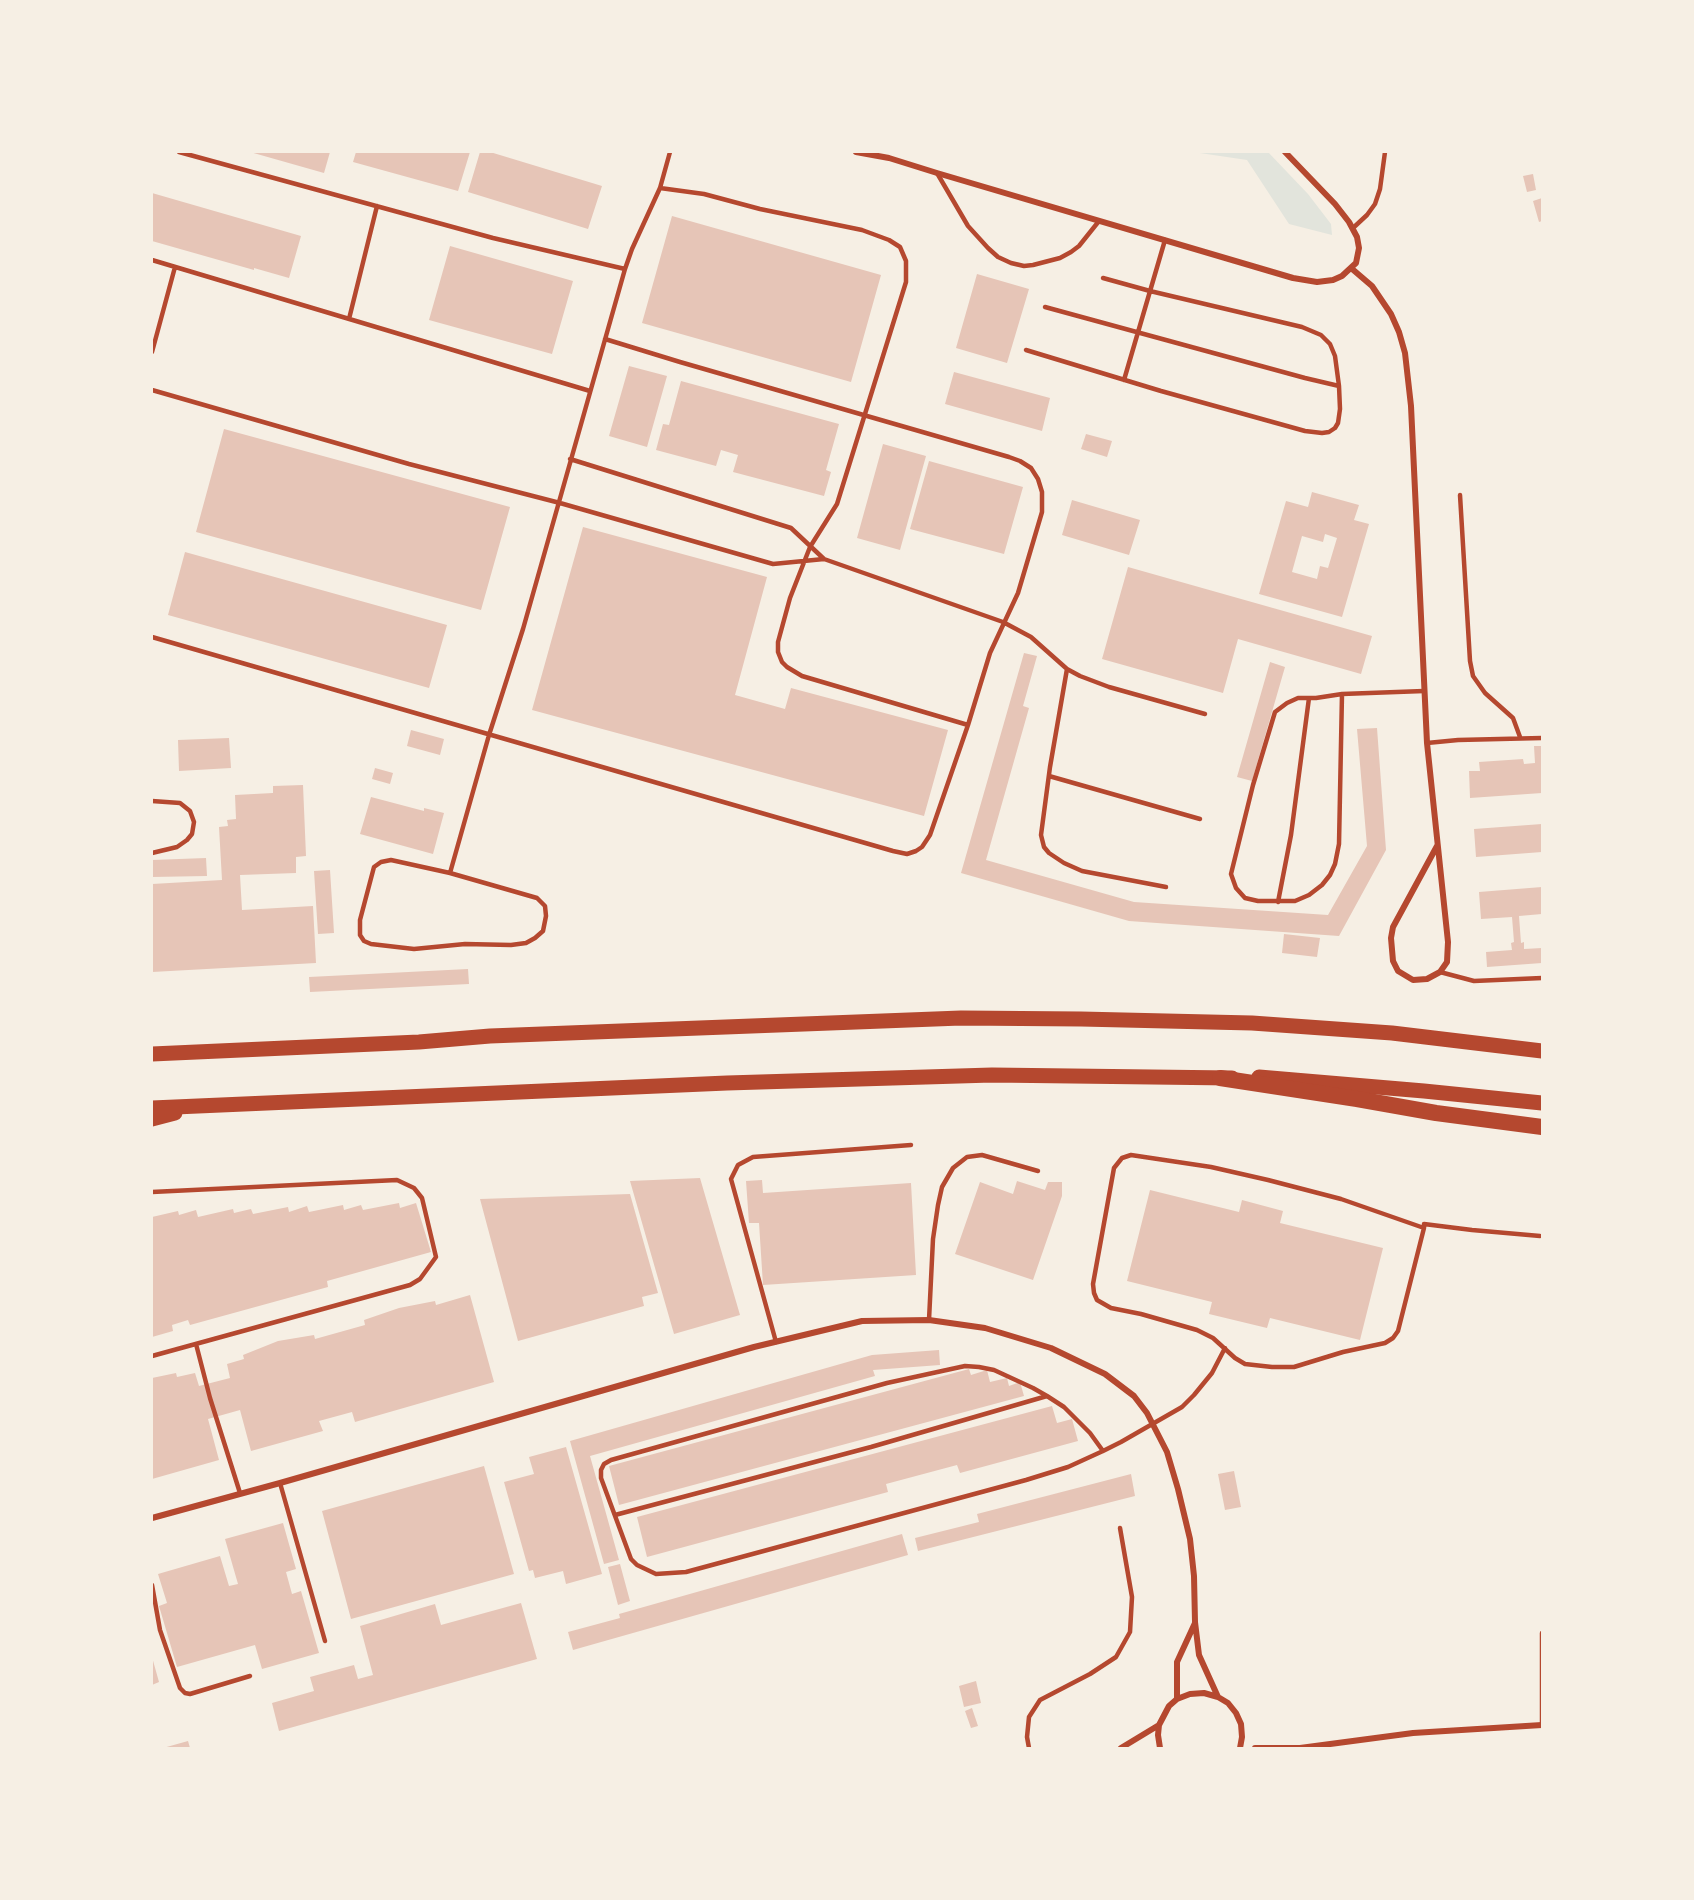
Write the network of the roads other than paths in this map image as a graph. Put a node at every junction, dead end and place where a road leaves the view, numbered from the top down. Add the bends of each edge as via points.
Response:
1 (179, 152) edge
2 (670, 152) edge
3 (856, 152) edge
4 (1285, 152) edge
5 (1385, 152) edge
6 (937, 173) junction
7 (660, 188) junction
8 (377, 206) junction
9 (1099, 221) junction
10 (1353, 228) junction
11 (1165, 240) junction
12 (152, 260) edge
13 (175, 267) junction
14 (1351, 268) junction
15 (625, 269) junction
16 (1103, 278) dead end
17 (1150, 291) junction
18 (1045, 307) dead end
19 (349, 319) junction
20 (1138, 331) junction
21 (605, 339) junction
22 (1026, 350) dead end
23 (152, 352) edge
24 (1124, 380) junction
25 (1339, 386) junction
26 (152, 390) edge
27 (590, 391) junction
28 (865, 416) junction
29 (570, 459) junction
30 (1460, 495) dead end
31 (560, 502) junction
32 (810, 546) junction
33 (824, 559) junction
34 (805, 560) junction
35 (1003, 622) junction
36 (152, 637) edge
37 (1067, 669) junction
38 (1424, 691) junction
39 (1342, 694) junction
40 (1308, 698) junction
41 (1205, 714) dead end
42 (968, 725) junction
43 (489, 735) junction
44 (1521, 737) junction
45 (1542, 738) edge
46 (1427, 743) junction
47 (1049, 776) junction
48 (152, 801) edge
49 (1200, 819) dead end
50 (1437, 846) junction
51 (152, 853) edge
52 (450, 873) junction
53 (1166, 887) dead end
54 (1278, 902) junction
55 (1440, 972) junction
56 (1542, 978) edge
57 (1542, 1051) edge
58 (152, 1054) edge
59 (1220, 1078) junction
60 (1542, 1104) edge
61 (210, 1105) junction
62 (152, 1108) edge
63 (152, 1119) edge
64 (1542, 1127) edge
65 (911, 1145) dead end
66 (1038, 1171) dead end
67 (152, 1192) edge
68 (1424, 1228) junction
69 (1540, 1236) dead end
70 (929, 1320) junction
71 (776, 1342) junction
72 (196, 1344) junction
73 (1225, 1348) junction
74 (152, 1356) edge
75 (1047, 1396) junction
76 (1154, 1425) junction
77 (1103, 1452) junction
78 (280, 1483) junction
79 (240, 1493) junction
80 (615, 1515) junction
81 (152, 1518) edge
82 (1120, 1528) dead end
83 (152, 1585) edge
84 (1195, 1622) junction
85 (1542, 1633) edge
86 (325, 1641) dead end
87 (250, 1676) dead end
88 (1218, 1696) junction
89 (1177, 1699) junction
90 (1159, 1725) junction
91 (1542, 1725) edge
92 (1029, 1749) edge
93 (1121, 1749) edge
94 (1160, 1749) edge
95 (1240, 1749) edge
96 (1255, 1749) edge

1 - 8 lane
2 - 7 lane
3 - 6 street
4 - 10 street
5 - 10 lane via 1375,204
6 - 9 street
6 - 9 lane via 968,226 998,257 1011,263 1024,266 1060,258 1079,246
7 - 15 lane
7 - 28 lane via 704,194 862,230 900,247 906,261 906,282
8 - 15 lane
8 - 19 lane
9 - 11 street
10 - 14 street via 1359,248
11 - 14 street via 1317,282 1333,280
11 - 17 lane
12 - 13 lane
13 - 19 lane
13 - 23 lane
14 - 38 street via 1372,286 1391,314 1405,353 1411,406
15 - 21 lane
16 - 17 lane
17 - 20 lane
17 - 25 lane via 1302,327 1320,335 1335,356
18 - 20 lane
19 - 27 lane
20 - 24 lane
20 - 25 lane
21 - 27 lane
21 - 28 lane
22 - 24 lane
24 - 25 lane via 1322,433 1338,423
26 - 31 lane via 409,464
27 - 29 lane
28 - 32 lane via 837,504
28 - 35 lane via 1009,457 1031,468 1042,492 1042,512 1018,593
29 - 31 lane
29 - 32 lane via 791,528
30 - 44 lane via 1473,676 1485,693 1513,718
31 - 34 lane via 773,564
31 - 43 lane
32 - 33 lane
32 - 34 lane
33 - 34 lane
33 - 35 lane
34 - 42 lane via 778,642 782,662 802,676
35 - 37 lane via 1031,637
35 - 42 lane
36 - 43 lane
37 - 41 lane via 1109,687
37 - 47 lane
38 - 39 lane
38 - 46 street
39 - 40 lane
39 - 54 lane via 1339,844 1335,864 1322,885 1309,895
40 - 54 lane
40 - 54 lane via 1298,698 1275,712 1252,785 1231,874 1245,898
42 - 43 lane via 930,835 916,851 907,854
43 - 52 lane
44 - 45 lane
44 - 46 lane
46 - 50 street
47 - 49 lane
47 - 53 lane via 1041,835 1049,853 1082,871
48 - 51 lane via 180,803 190,811 194,822 187,840 177,847
50 - 55 street via 1448,942 1447,962
50 - 55 street via 1394,927 1391,948 1398,971 1406,977 1420,981
52 - 52 lane via 537,898 545,906 543,931 526,943 511,945 414,949 364,941 360,920 374,867 391,860
55 - 56 lane via 1474,981
57 - 58 highway via 1392,1033 1252,1023 960,1018
59 - 60 highway via 1275,1078
59 - 61 highway via 992,1075
59 - 64 highway
61 - 62 highway
61 - 63 highway
65 - 71 lane via 753,1157 738,1165 731,1179
66 - 70 lane via 982,1155 968,1157 952,1168 938,1205
67 - 72 lane via 397,1180 414,1188 422,1198 436,1257 420,1279
68 - 69 lane via 1424,1224
68 - 73 lane via 1398,1331 1385,1343 1284,1367 1245,1364
68 - 73 lane via 1341,1199 1211,1167 1142,1156 1122,1158 1114,1168 1108,1196 1093,1284 1097,1300 1111,1308 1197,1330
70 - 71 street via 862,1322
70 - 76 street via 985,1328 1052,1348 1106,1374 1134,1396
71 - 78 street
72 - 74 lane
72 - 79 lane
73 - 76 lane via 1194,1395
75 - 77 lane via 1090,1433
75 - 80 lane
75 - 80 lane via 980,1367 965,1366 887,1383 611,1460 604,1464 601,1478
76 - 77 lane
76 - 84 street via 1167,1452 1190,1539
77 - 80 lane via 1026,1480 686,1572 648,1572 637,1565 631,1559
78 - 79 street
78 - 86 lane
79 - 81 street
82 - 92 lane via 1132,1597 1130,1632 1116,1657 1040,1700 1029,1717
83 - 87 lane via 160,1630 185,1693
84 - 88 street via 1199,1655
84 - 89 street via 1177,1662
85 - 91 lane
88 - 89 street via 1190,1694
88 - 95 street via 1236,1713 1242,1731
89 - 90 street
90 - 93 street
90 - 94 street
91 - 96 street

